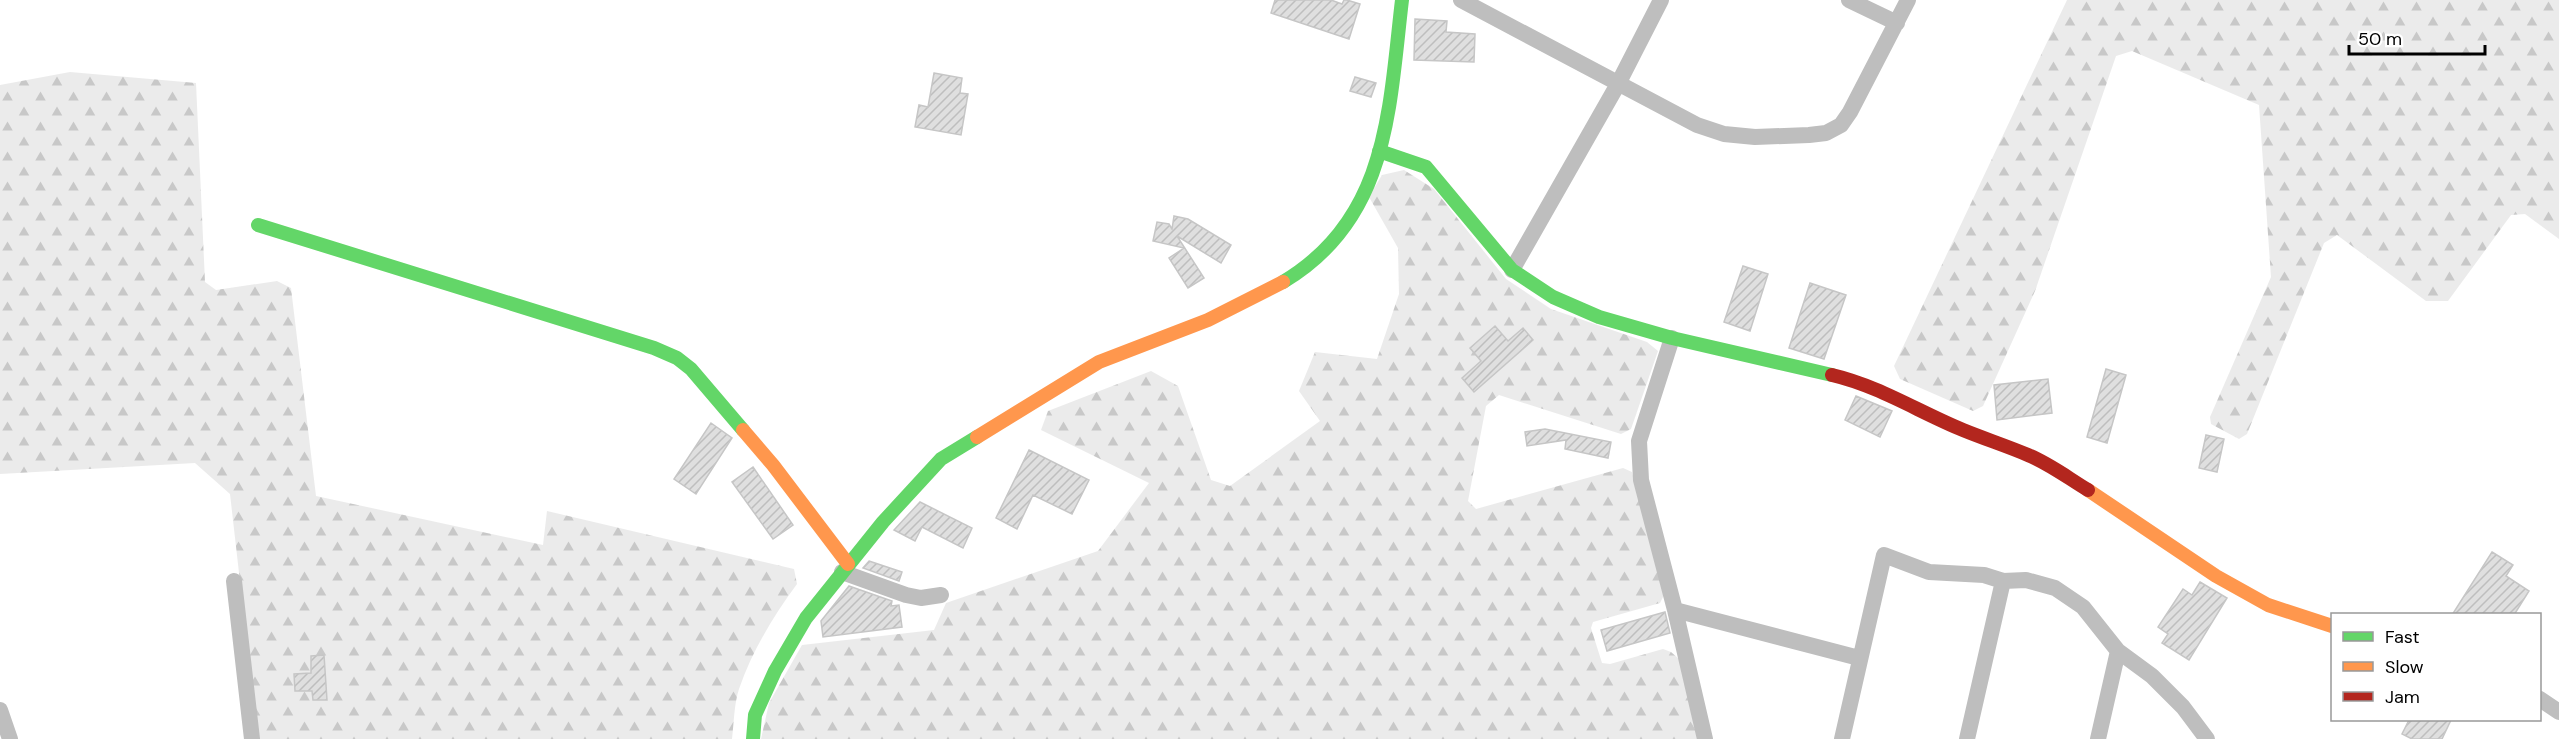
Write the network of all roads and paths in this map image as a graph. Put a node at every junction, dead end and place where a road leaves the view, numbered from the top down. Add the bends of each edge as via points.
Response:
1 (1402, 0) edge
2 (1661, 0) edge
3 (1849, 0) edge
4 (1908, 0) edge
5 (1470, 2) edge
6 (1897, 23) junction
7 (1618, 84) junction
8 (1380, 151) junction
9 (258, 225) dead end
10 (1512, 270) junction
11 (1672, 338) junction
12 (845, 568) junction
13 (234, 581) dead end
14 (2003, 581) junction
15 (941, 595) dead end
16 (1675, 610) junction
17 (2331, 626) edge
18 (2118, 651) junction
19 (1859, 658) junction
20 (2541, 700) edge
21 (0, 710) edge
22 (2559, 712) edge
23 (10, 739) edge
24 (252, 739) edge
25 (753, 739) edge
26 (1705, 739) edge
27 (1842, 739) edge
28 (1967, 739) edge
29 (2098, 739) edge
30 (2207, 739) edge

1 - 8 street
2 - 7 street
3 - 6 street
4 - 6 street
5 - 7 street
6 - 7 street via 1850,112 1841,125 1826,133 1755,137 1724,134 1697,125
7 - 10 street
8 - 10 street via 1426,167
8 - 12 street via 1373,177 1342,233 1308,267 1209,320 1099,362 941,459
9 - 12 street via 643,344 677,358 691,369 773,465
10 - 11 street via 1553,297 1599,317
11 - 16 street via 1639,441 1638,459
11 - 17 street via 1849,379 1962,430 2029,455 2216,576 2268,605
12 - 15 street via 906,595
12 - 25 street via 806,618 775,671 755,715
13 - 24 street
14 - 18 street via 2026,580 2055,588 2083,607
14 - 19 street via 1984,575 1929,572 1884,555
14 - 28 street
16 - 19 street
16 - 26 street
18 - 29 street
18 - 30 street via 2152,676
19 - 27 street
20 - 22 street
21 - 23 street

